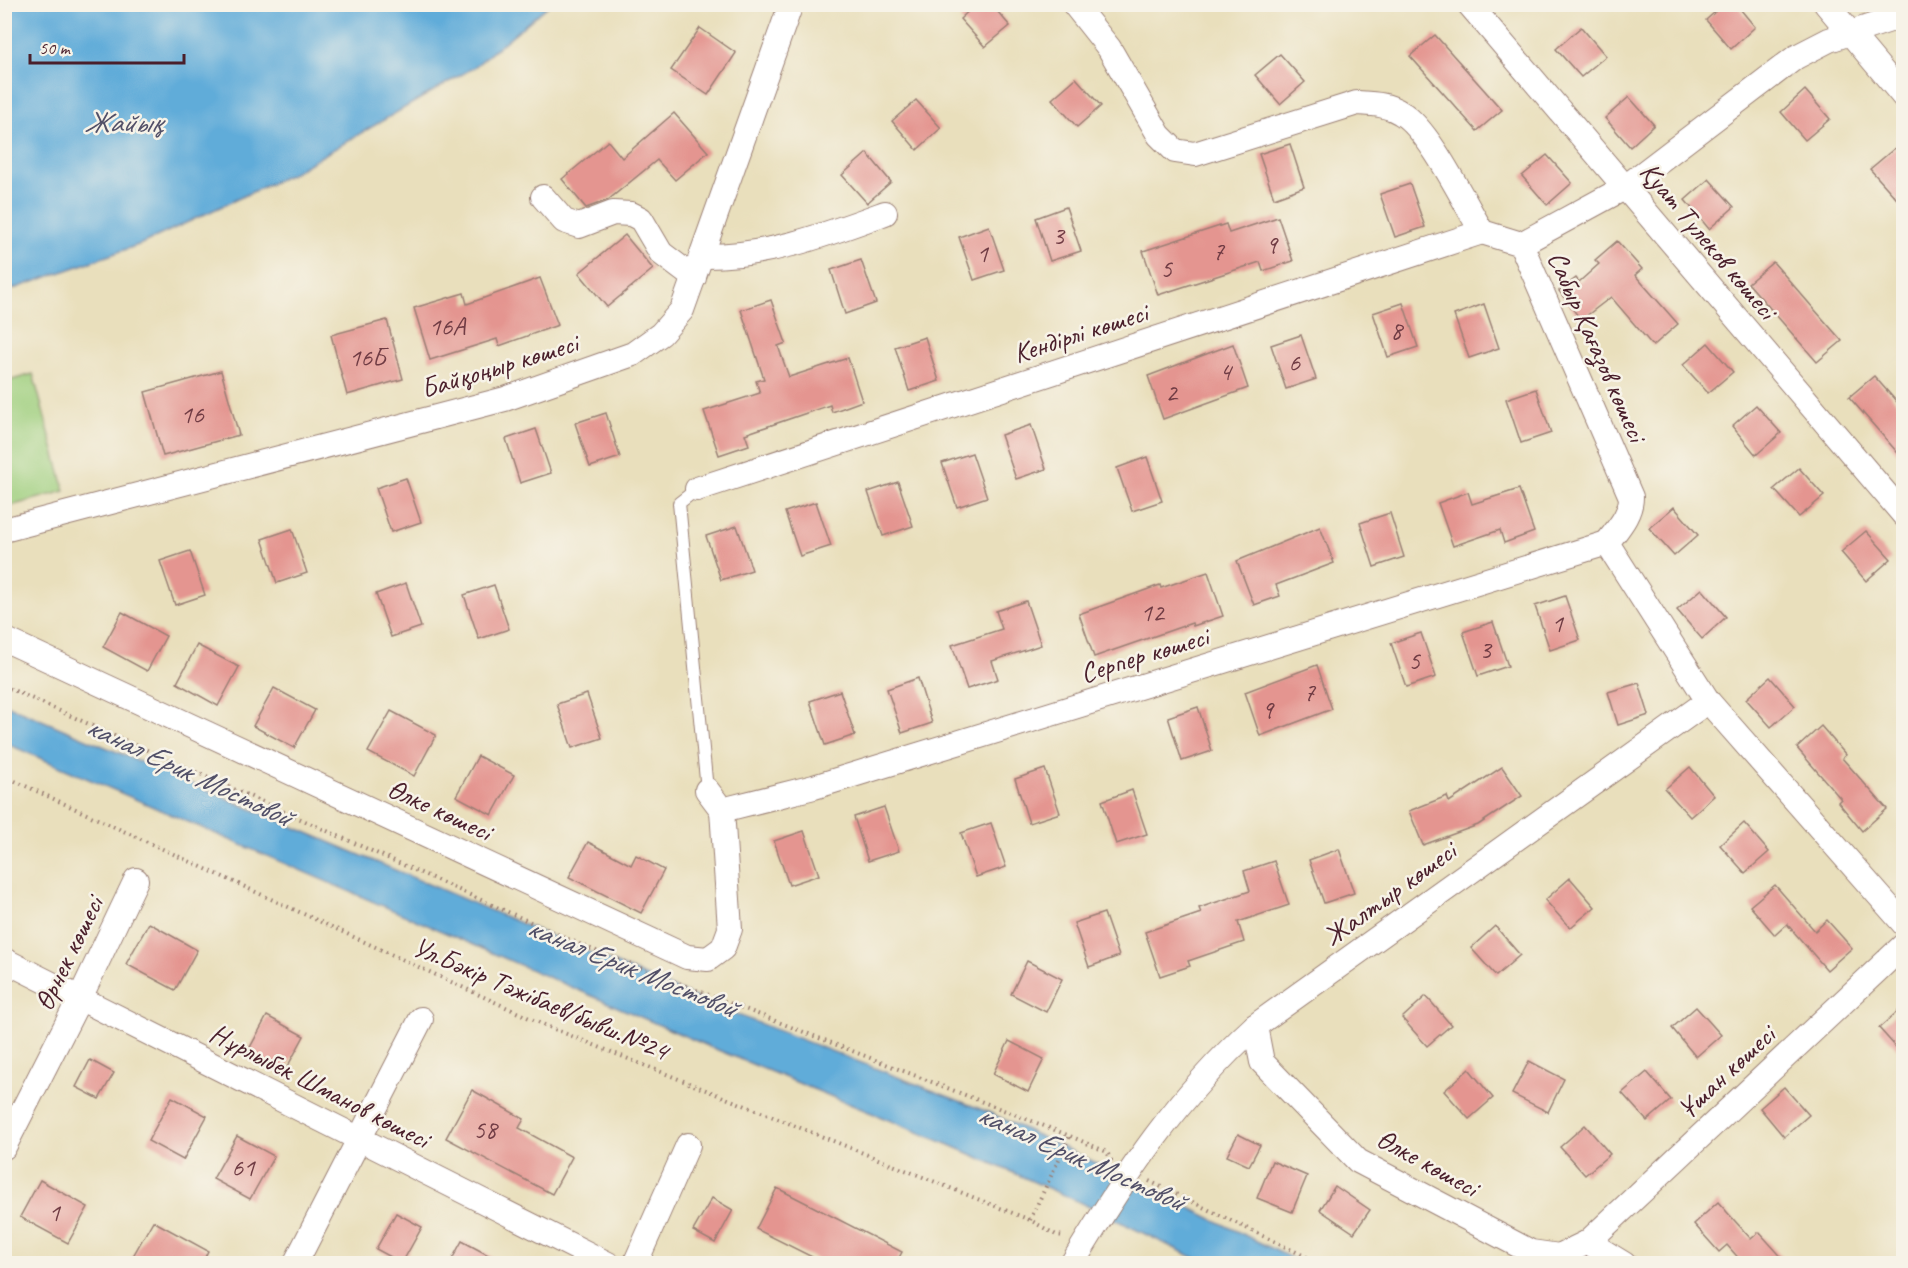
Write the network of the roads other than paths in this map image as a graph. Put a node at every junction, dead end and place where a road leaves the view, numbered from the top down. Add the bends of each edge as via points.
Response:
1 (791, 4) edge
2 (1074, 4) edge
3 (1469, 4) edge
4 (1826, 4) edge
5 (1904, 12) edge
6 (1851, 33) junction
7 (1904, 97) edge
8 (1624, 188) junction
9 (543, 197) dead end
10 (885, 213) dead end
11 (1482, 232) junction
12 (1521, 244) junction
13 (698, 267) junction
14 (697, 489) joint
15 (1904, 515) edge
16 (4, 530) edge
17 (1607, 543) junction
18 (4, 639) edge
19 (1708, 701) junction
20 (707, 790) joint
21 (722, 810) junction
22 (136, 880) dead end
23 (1904, 924) edge
24 (1904, 945) edge
25 (4, 960) edge
26 (80, 998) junction
27 (421, 1019) dead end
28 (1255, 1026) junction
29 (360, 1138) junction
30 (688, 1145) dead end
31 (4, 1148) edge
32 (1588, 1242) junction
33 (1074, 1260) edge
34 (295, 1263) edge
35 (608, 1263) edge
36 (635, 1263) edge
37 (1624, 1263) edge

1 - 13 street, Байқоңыр көшесi
2 - 11 street via 1109,48 1159,135 1175,151 1195,154 1357,103 1382,104 1403,113 1421,130
3 - 8 street, Қуат Түлеков көшесі
4 - 6 street
5 - 6 street
6 - 7 street
6 - 8 street via 1796,57
8 - 12 street
8 - 15 street, Қуат Түлеков көшесі
9 - 13 street via 564,221 579,226 613,213 631,214 641,219 661,253
10 - 13 street via 819,237
11 - 12 street, Сабыр Қағазов көшесі
11 - 14 street, Кендірлі көшесі
12 - 17 street, Сабыр Қағазов көшесі via 1631,497 1626,516
13 - 16 street, Байқоңыр көшесi via 682,310 672,323 652,341 622,358 505,399
14 - 20 lane via 679,503
17 - 19 street
17 - 21 street, Серпер көшесі via 814,787
18 - 21 street, Өлке көшесі via 687,957 708,959 723,948 730,929
19 - 23 street
19 - 28 street, Жалтыр көшесі
20 - 21 street
22 - 26 street, Өрнек көшесі
24 - 32 street, Ұшан көшесі
25 - 26 street, Нұрлыбек Шманов көшесі
26 - 29 street, Нұрлыбек Шманов көшесі
26 - 31 street, Өрнек көшесі
27 - 29 street
28 - 32 street, Өлке көшесі via 1262,1062 1358,1161 1531,1252 1559,1256
28 - 33 street, Жалтыр көшесі via 1217,1061 1166,1119
29 - 34 street
29 - 35 street, Нұрлыбек Шманов көшесі
30 - 36 street
32 - 37 street

